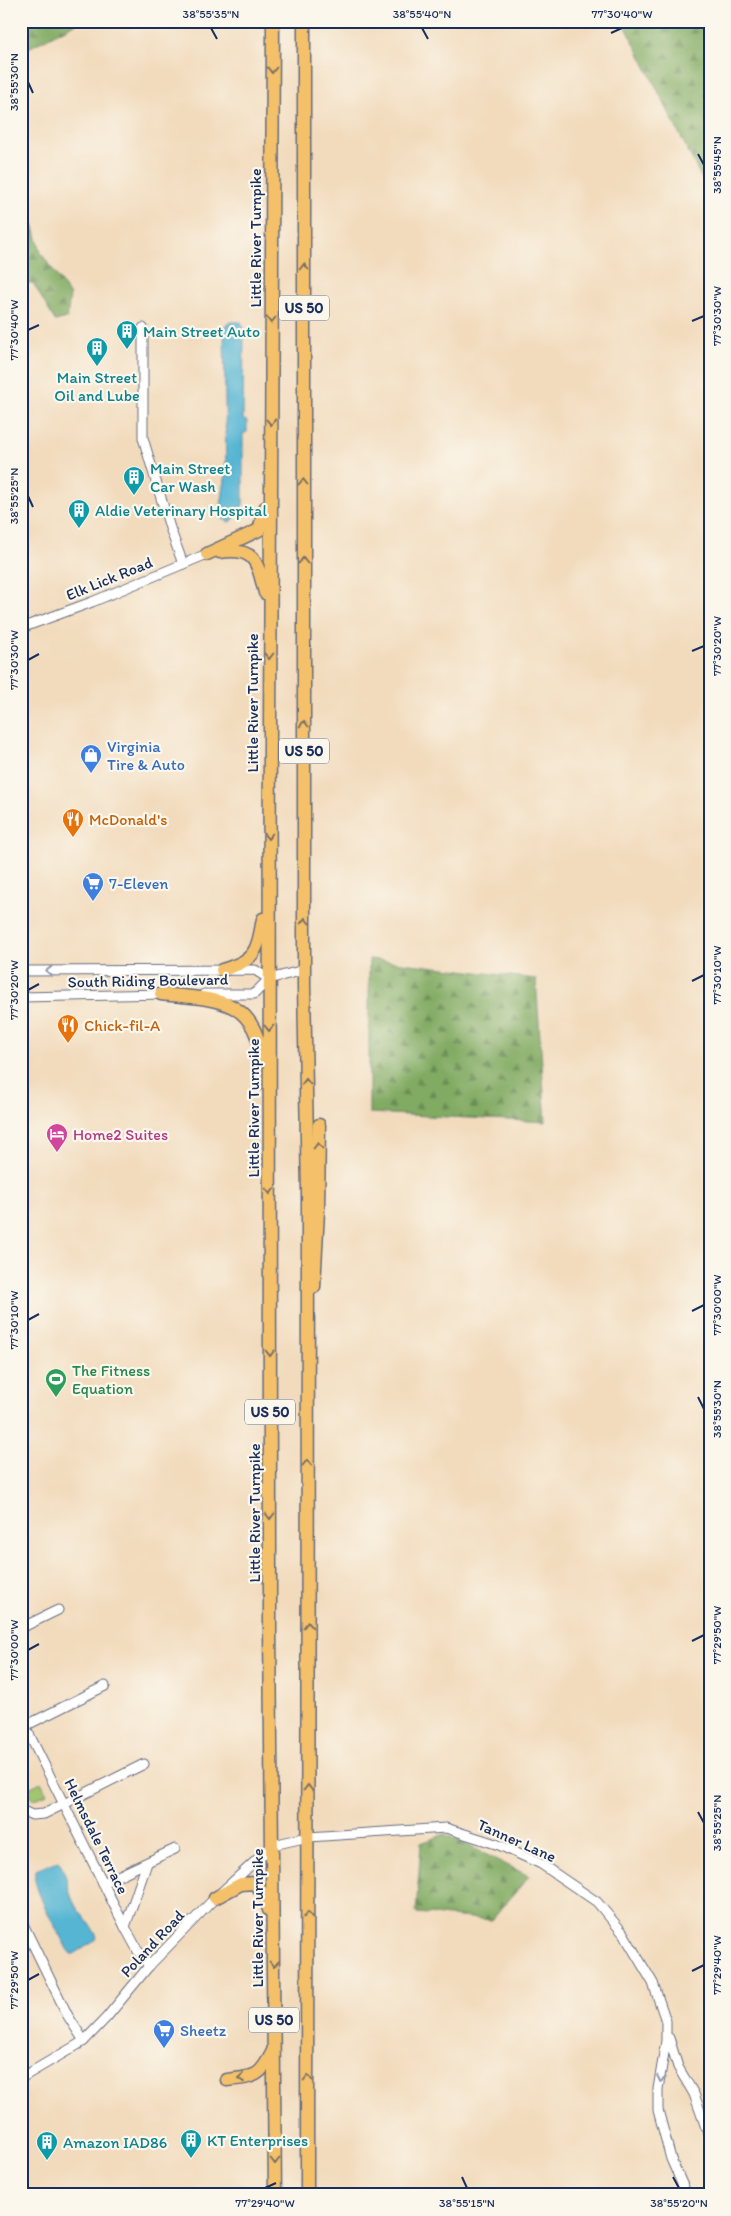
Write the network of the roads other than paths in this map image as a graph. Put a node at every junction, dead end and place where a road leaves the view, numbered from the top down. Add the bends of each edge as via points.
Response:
1 (273, 21) edge
2 (304, 21) edge
3 (143, 328) dead end
4 (272, 466) junction
5 (208, 554) junction
6 (183, 564) junction
7 (269, 608) junction
8 (21, 628) edge
9 (268, 884) junction
10 (222, 970) junction
11 (304, 970) junction
12 (21, 971) edge
13 (269, 980) junction
14 (160, 994) junction
15 (21, 997) edge
16 (270, 1120) junction
17 (318, 1125) dead end
18 (307, 1316) junction
19 (58, 1610) dead end
20 (21, 1628) edge
21 (105, 1686) dead end
22 (23, 1722) edge
23 (144, 1764) dead end
24 (65, 1804) junction
25 (21, 1810) edge
26 (308, 1837) junction
27 (273, 1845) junction
28 (175, 1849) dead end
29 (147, 1863) junction
30 (103, 1883) junction
31 (216, 1898) junction
32 (21, 1920) edge
33 (125, 1927) junction
34 (274, 1938) junction
35 (149, 1966) junction
36 (667, 2030) junction
37 (84, 2041) junction
38 (274, 2048) junction
39 (21, 2078) edge
40 (227, 2080) dead end
41 (710, 2139) edge
42 (275, 2195) edge
43 (307, 2195) edge
44 (687, 2195) edge

1 -> 4 highway, Little River Turnpike / US 50
11 -> 2 highway, US 50
3 - 6 street via 143,438
4 - 5 highway via 264,520 259,530
4 - 7 highway, Little River Turnpike / US 50
5 - 6 street, Elk Lick Road
5 - 7 highway via 239,550 251,556 258,568
6 - 8 street, Elk Lick Road
7 -> 9 highway, Little River Turnpike / US 50
9 - 10 highway via 256,952 246,962
9 - 13 highway, Little River Turnpike / US 50
10 -> 12 street, South Riding Boulevard
10 - 13 street, South Riding Boulevard via 255,970
11 - 13 street, South Riding Boulevard
18 -> 11 highway, US 50
13 - 14 street, South Riding Boulevard via 254,994
13 -> 16 highway, Little River Turnpike / US 50
14 - 15 street, South Riding Boulevard
14 - 16 highway via 221,1002 236,1008 249,1020 261,1044
16 -> 27 highway, Little River Turnpike / US 50
18 -> 17 highway via 317,1266
26 -> 18 highway, US 50
19 - 20 street
21 - 22 street
22 - 24 street, Helmsdale Terrace
23 - 24 street
24 - 25 street via 39,1815
24 - 30 street, Helmsdale Terrace
26 - 27 street
26 - 36 street, Tanner Lane via 446,1828 498,1845 540,1864 597,1902 624,1933 654,1983
43 -> 26 highway, US 50
27 - 31 street, Poland Road
27 - 34 highway, Little River Turnpike / US 50
28 - 29 street
29 - 30 street
29 - 33 street
30 - 33 street, Helmsdale Terrace
31 - 34 highway via 241,1884 254,1883 267,1900
31 - 35 street, Poland Road
32 - 37 street via 68,2016
33 - 35 street, Helmsdale Terrace
34 -> 38 highway, Little River Turnpike / US 50
35 - 37 street, Poland Road
36 - 41 street via 677,2063 694,2094
36 -> 44 street, Tanner Lane via 658,2110 671,2159
37 - 39 street, Poland Road
38 -> 40 highway via 258,2075
38 -> 42 highway, Little River Turnpike / US 50

